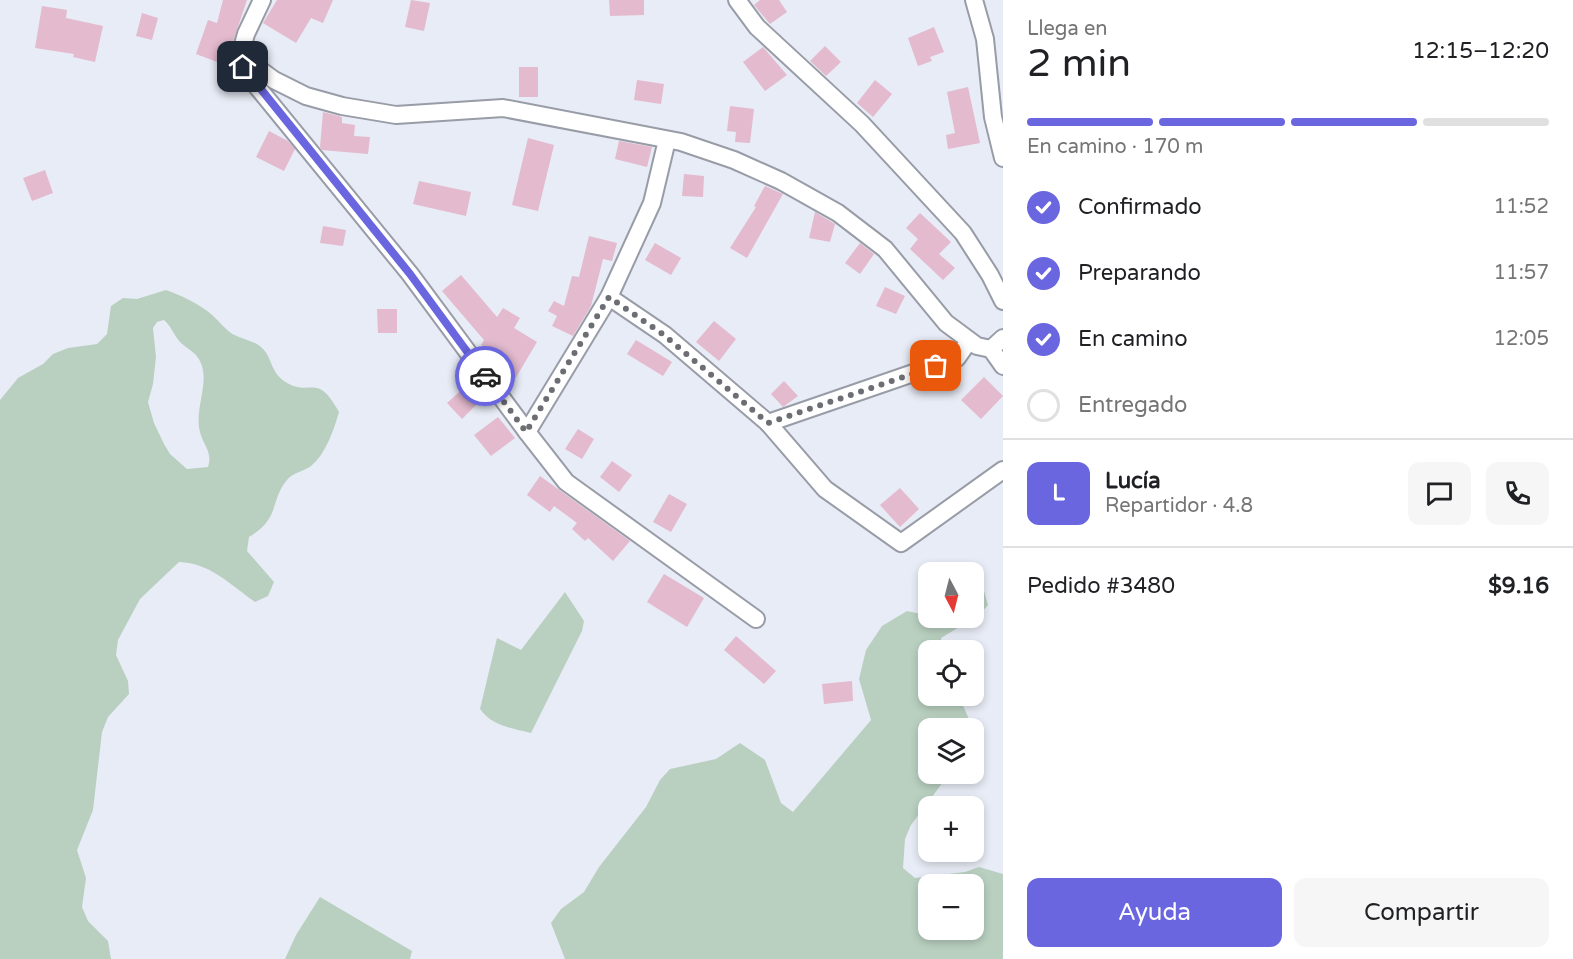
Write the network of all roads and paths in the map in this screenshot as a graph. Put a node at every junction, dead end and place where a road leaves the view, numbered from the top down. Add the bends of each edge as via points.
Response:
1 (262, 0) edge
2 (737, 0) edge
3 (974, 0) edge
4 (240, 55) junction
5 (667, 140) junction
6 (1003, 158) edge
7 (609, 297) junction
8 (1003, 301) edge
9 (969, 341) junction
10 (997, 344) edge
11 (1003, 366) edge
12 (768, 423) junction
13 (526, 432) junction
14 (1003, 470) edge
15 (756, 619) dead end

1 - 4 street
2 - 8 street via 757,27 862,124 963,233
3 - 6 street via 985,39 993,117
4 - 5 street via 274,80 306,96 342,106 396,115 503,108
4 - 13 street via 250,78 410,274
5 - 7 street via 651,203
5 - 9 street via 734,160 838,213 885,249 946,323
7 - 12 street via 664,335
7 - 13 street
9 - 10 street via 977,346
9 - 12 street via 957,358
10 - 11 street
12 - 14 street via 825,489 901,543
13 - 15 street via 566,482

